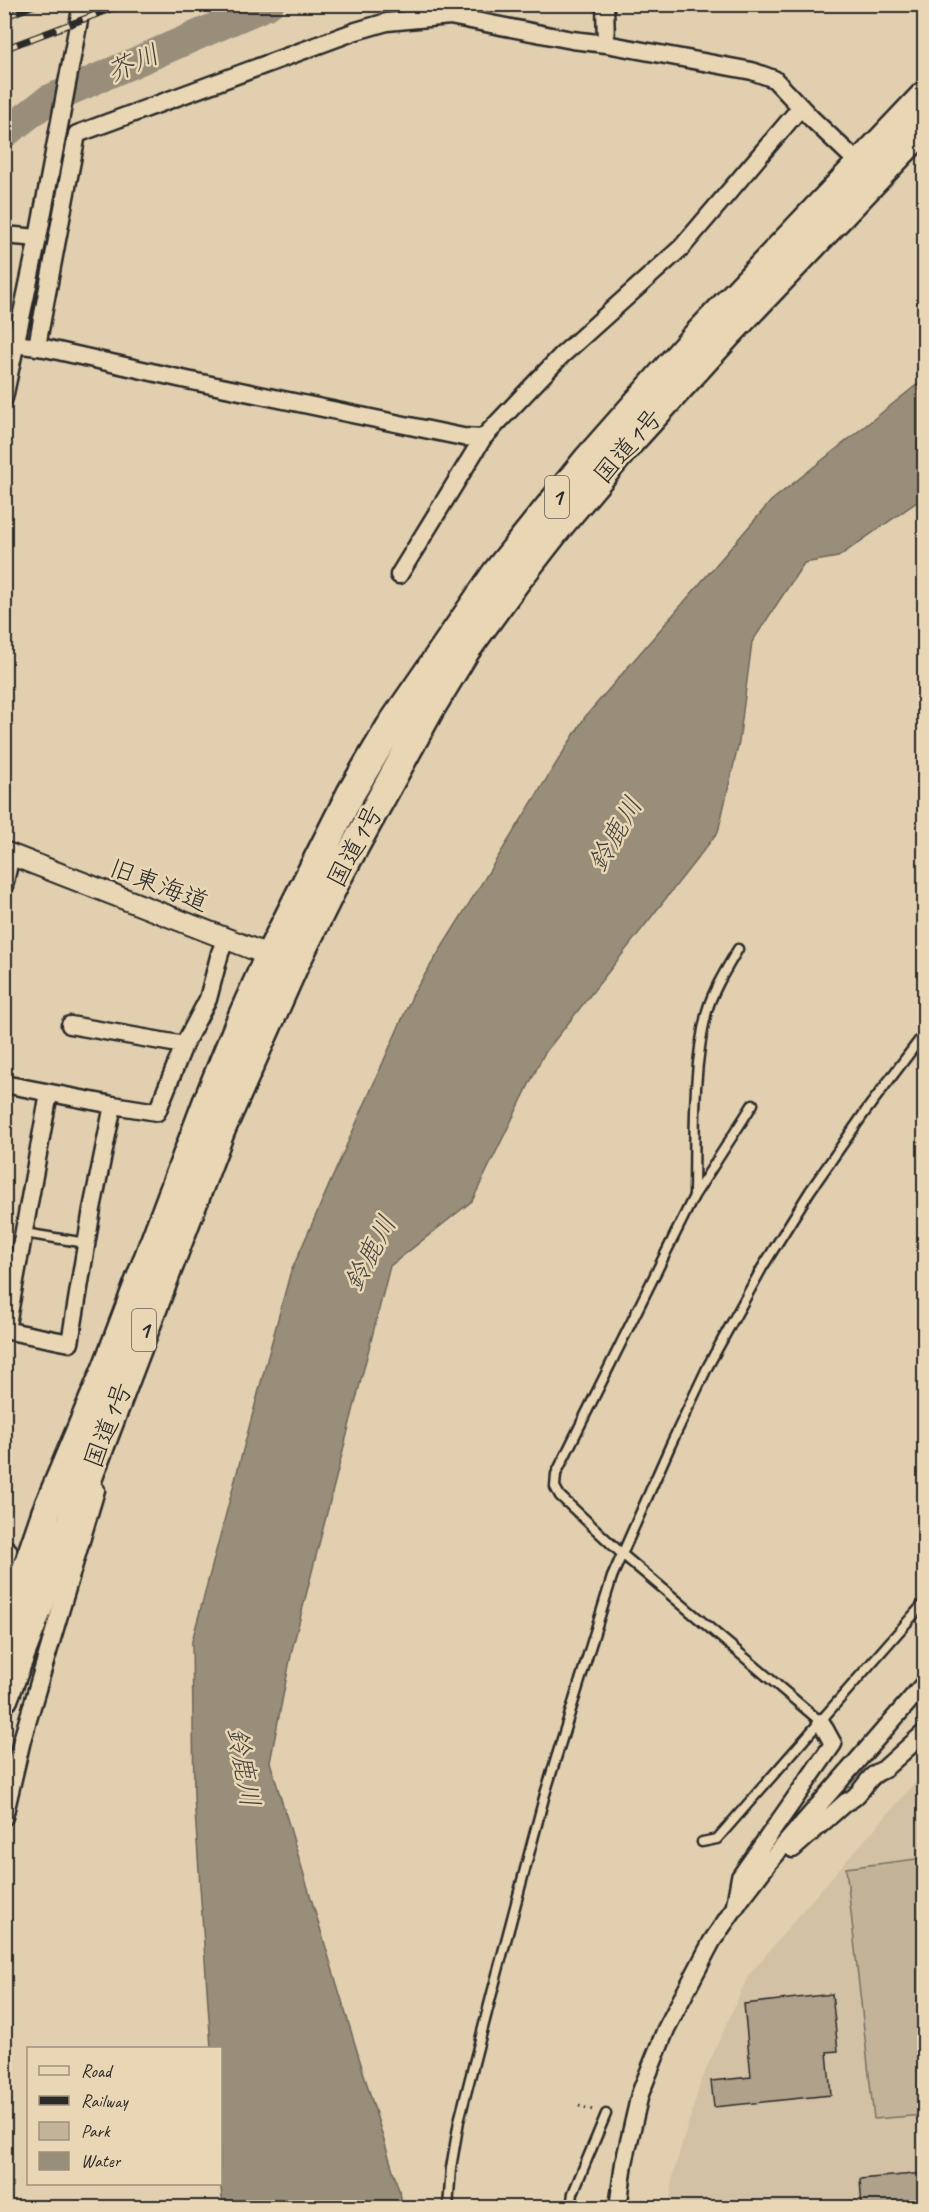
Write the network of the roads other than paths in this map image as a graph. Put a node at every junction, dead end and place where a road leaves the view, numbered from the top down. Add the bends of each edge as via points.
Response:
1 (82, 4) edge
2 (605, 4) edge
3 (606, 44) junction
4 (924, 96) edge
5 (806, 113) junction
6 (924, 128) edge
7 (862, 167) junction
8 (4, 235) edge
9 (38, 238) junction
10 (15, 344) junction
11 (37, 346) junction
12 (4, 398) edge
13 (483, 438) junction
14 (399, 575) dead end
15 (8, 854) edge
16 (4, 886) edge
17 (226, 939) junction
18 (738, 949) dead end
19 (269, 956) junction
20 (294, 966) junction
21 (70, 1025) dead end
22 (924, 1034) edge
23 (184, 1045) junction
24 (4, 1084) edge
25 (49, 1093) junction
26 (753, 1104) dead end
27 (113, 1105) junction
28 (694, 1196) junction
29 (24, 1233) junction
30 (87, 1243) junction
31 (5, 1330) edge
32 (134, 1357) junction
33 (4, 1551) edge
34 (622, 1554) junction
35 (4, 1565) edge
36 (924, 1603) edge
37 (4, 1634) edge
38 (924, 1684) edge
39 (4, 1698) edge
40 (821, 1722) junction
41 (924, 1733) edge
42 (4, 1817) edge
43 (702, 1842) dead end
44 (770, 1861) junction
45 (734, 1909) junction
46 (606, 2114) dead end
47 (448, 2208) edge
48 (571, 2208) edge
49 (618, 2208) edge

1 - 9 street
2 - 3 street
3 - 5 street via 752,71 774,79
3 - 11 street via 450,16 387,22 77,135
4 - 7 highway, 国道1号 / 1
5 - 7 street
5 - 13 street via 682,247 561,356
6 - 7 highway, 国道1号 / 1
7 - 19 highway, 国道1号 / 1 via 691,342 586,460 496,573 390,727 351,794
7 - 20 highway, 国道1号 / 1 via 729,333 560,525 466,650 401,758
8 - 9 street
9 - 10 street
10 - 11 street
10 - 12 street
11 - 13 street via 417,428
13 - 14 street
15 - 16 street
15 - 17 street, 旧東海道
17 - 19 street, 旧東海道
17 - 23 street via 208,999
18 - 28 lane via 708,1009 699,1058
19 - 20 street, 旧東海道
19 - 37 highway, 国道1号 / 1 via 240,1019 107,1367 46,1512
20 - 32 highway, 国道1号 / 1 via 221,1130
21 - 23 street
22 - 34 lane via 810,1191 762,1268 708,1366
23 - 27 street via 157,1112
24 - 25 street
25 - 27 street
25 - 29 street
26 - 28 lane
27 - 30 street
28 - 34 lane via 556,1474 555,1487 561,1496
29 - 30 lane
29 - 31 street
30 - 31 street via 70,1343
32 - 39 highway, 国道1号 / 1
32 - 42 street via 22,1740
33 - 35 street via 8,1550
34 - 40 lane
34 - 47 lane via 545,1794 506,1940 459,2121
36 - 40 lane
38 - 44 street
40 - 43 lane via 717,1839
40 - 45 street via 832,1744 740,1877
41 - 44 street via 777,1863
44 - 45 street
45 - 49 street via 712,1941 666,2029 645,2084 624,2163
46 - 48 lane via 573,2193

